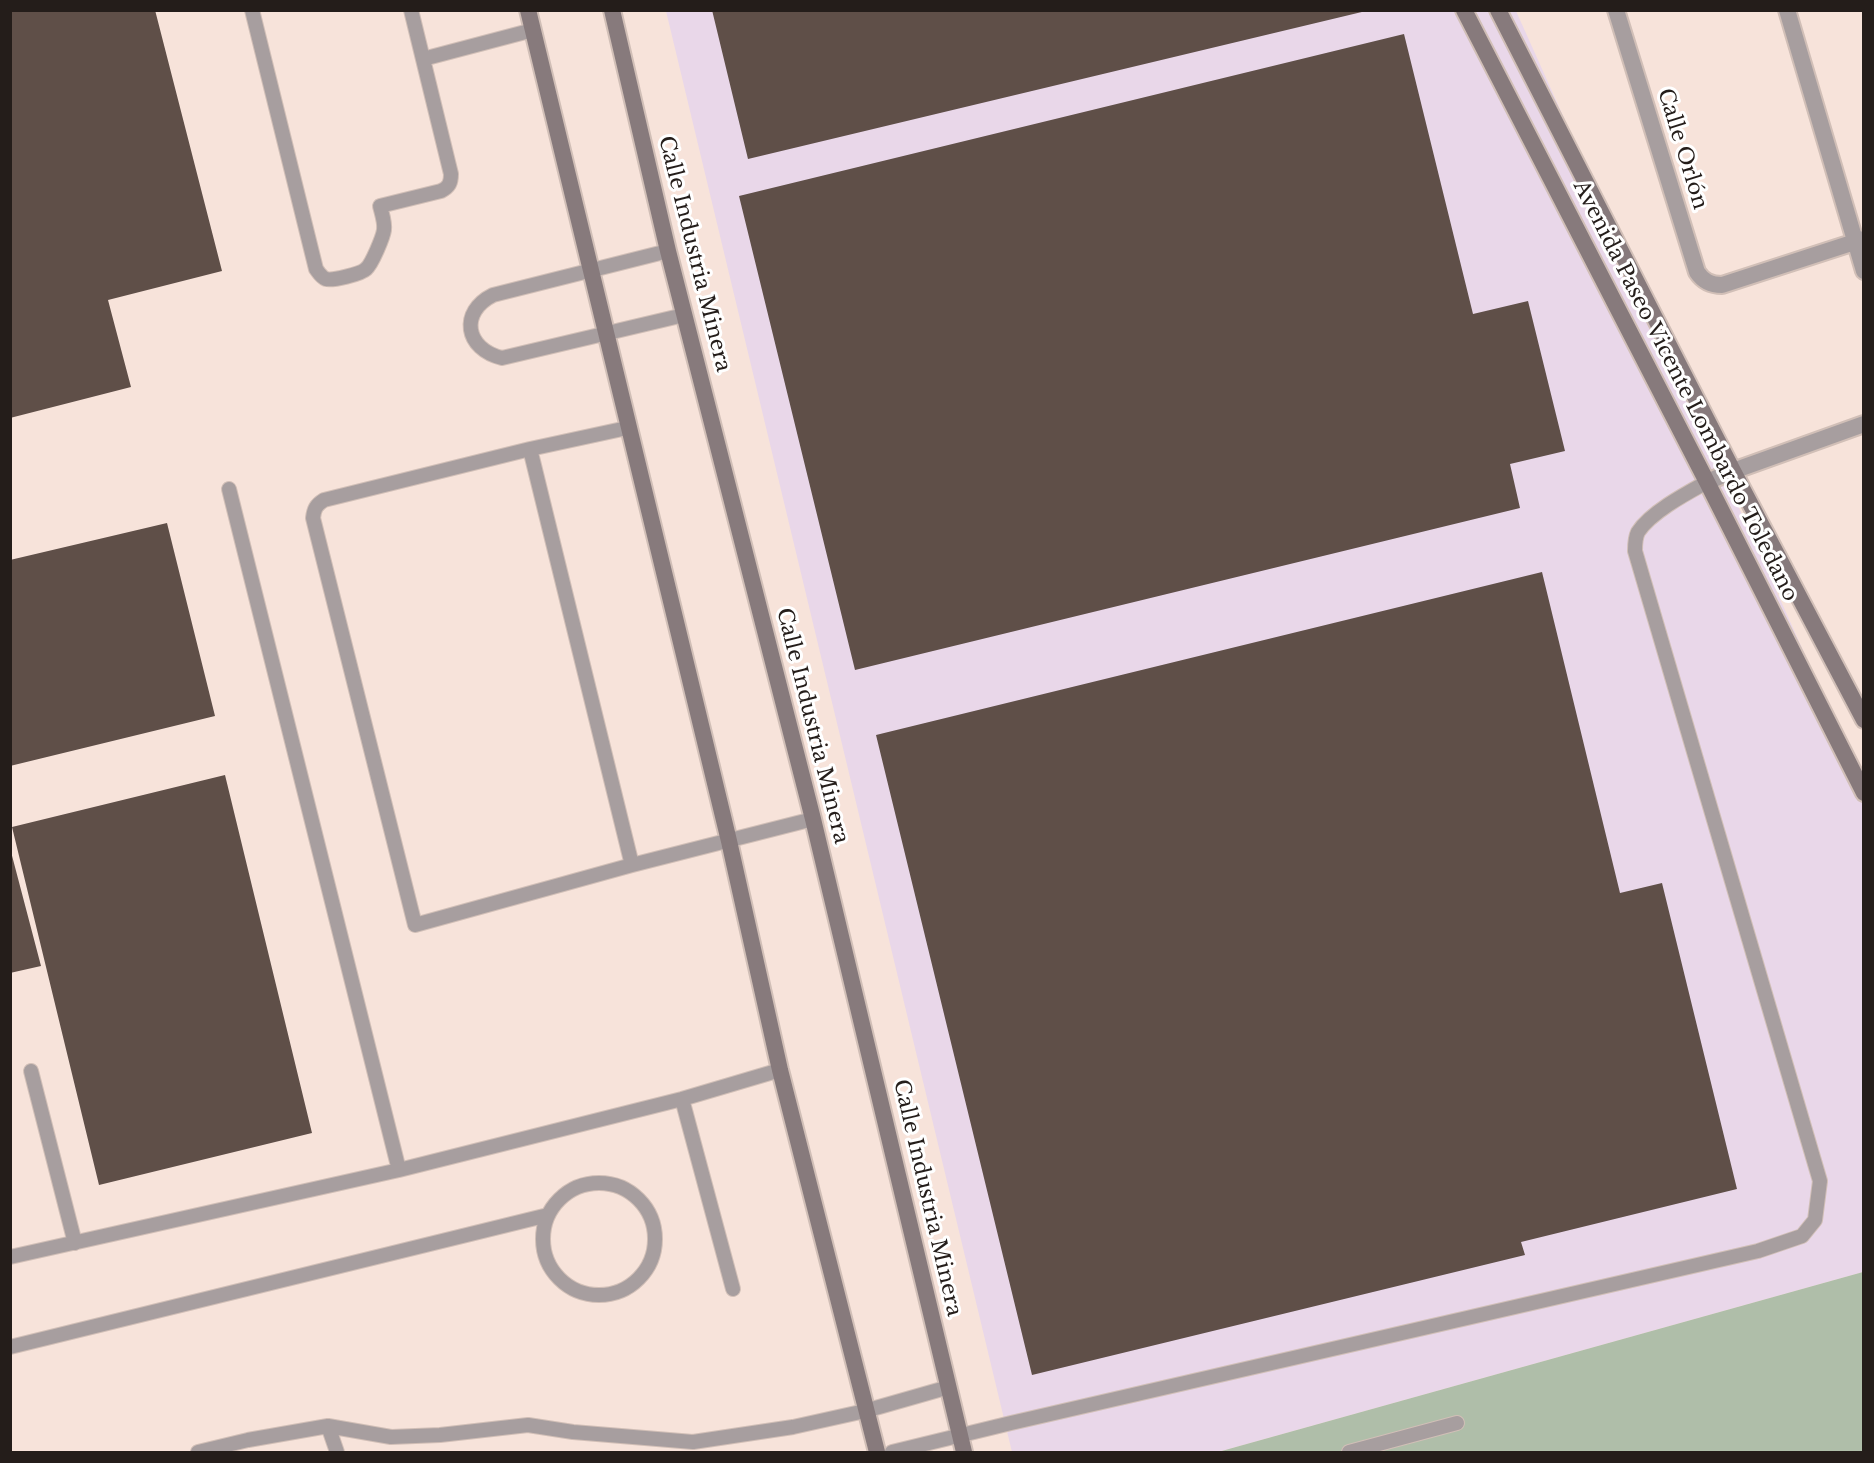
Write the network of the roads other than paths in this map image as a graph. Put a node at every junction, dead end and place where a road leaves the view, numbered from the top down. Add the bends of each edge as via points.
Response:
1 (252, 10) edge
2 (411, 10) edge
3 (528, 10) edge
4 (612, 10) edge
5 (1464, 10) edge
6 (1498, 10) edge
7 (1616, 10) edge
8 (1787, 10) edge
9 (533, 30) junction
10 (423, 59) junction
11 (1859, 241) edge
12 (668, 251) junction
13 (591, 270) junction
14 (1863, 271) edge
15 (684, 315) junction
16 (606, 333) junction
17 (1863, 424) edge
18 (627, 428) junction
19 (530, 449) junction
20 (1733, 471) junction
21 (1707, 482) junction
22 (230, 489) dead end
23 (1859, 699) edge
24 (1863, 720) edge
25 (1863, 793) edge
26 (813, 819) junction
27 (729, 840) junction
28 (632, 865) junction
29 (780, 1070) junction
30 (31, 1071) dead end
31 (681, 1099) junction
32 (399, 1170) junction
33 (548, 1215) junction
34 (75, 1243) junction
35 (10, 1257) edge
36 (733, 1289) dead end
37 (10, 1347) edge
38 (949, 1386) junction
39 (865, 1410) junction
40 (1457, 1423) dead end
41 (328, 1426) junction
42 (963, 1445) edge
43 (198, 1452) edge
44 (336, 1452) edge
45 (877, 1452) edge
46 (892, 1452) edge
47 (1348, 1452) edge

1 - 10 lane via 316,269 326,279 366,269 384,229 380,206 441,191 451,181
2 - 10 lane
3 - 9 main road
4 - 12 main road, Calle Industria Minera
5 - 21 main road, Avenida Paseo Vicente Lombardo Toledano
6 - 20 main road, Avenida Paseo Vicente Lombardo Toledano
7 - 11 street, Calle Orlón via 1697,272 1707,283 1722,285
8 - 11 street
9 - 10 lane
9 - 13 main road
11 - 14 street
12 - 13 lane
12 - 15 main road, Calle Industria Minera
13 - 16 main road
13 - 16 lane via 485,299 473,315 472,334 483,351 502,357
15 - 16 lane
15 - 26 main road, Calle Industria Minera
16 - 18 main road
17 - 20 street
18 - 19 lane
18 - 27 main road
19 - 28 lane
19 - 28 lane via 324,500 314,510 314,518 415,925
20 - 21 street
20 - 23 main road, Avenida Paseo Vicente Lombardo Toledano
21 - 25 main road, Avenida Paseo Vicente Lombardo Toledano
21 - 42 lane via 1671,502 1644,525 1635,540 1635,551 1820,1181 1815,1220 1802,1236 1758,1251 1022,1420
22 - 32 lane
23 - 24 main road, Avenida Paseo Vicente Lombardo Toledano
26 - 27 lane
26 - 38 main road, Calle Industria Minera
27 - 28 lane
27 - 29 main road
29 - 31 lane
29 - 39 main road
30 - 34 lane
31 - 32 lane
31 - 36 lane
32 - 34 lane
33 - 33 lane via 543,1233 544,1252 564,1283 580,1292 598,1295 625,1288 645,1270 653,1253 651,1217 641,1201 609,1183 573,1188
33 - 37 lane
34 - 35 lane
38 - 39 lane
38 - 42 main road, Calle Industria Minera
39 - 41 lane via 793,1427 693,1442 528,1425 391,1437
39 - 45 main road
40 - 47 lane
41 - 43 lane
41 - 44 lane
42 - 46 lane

